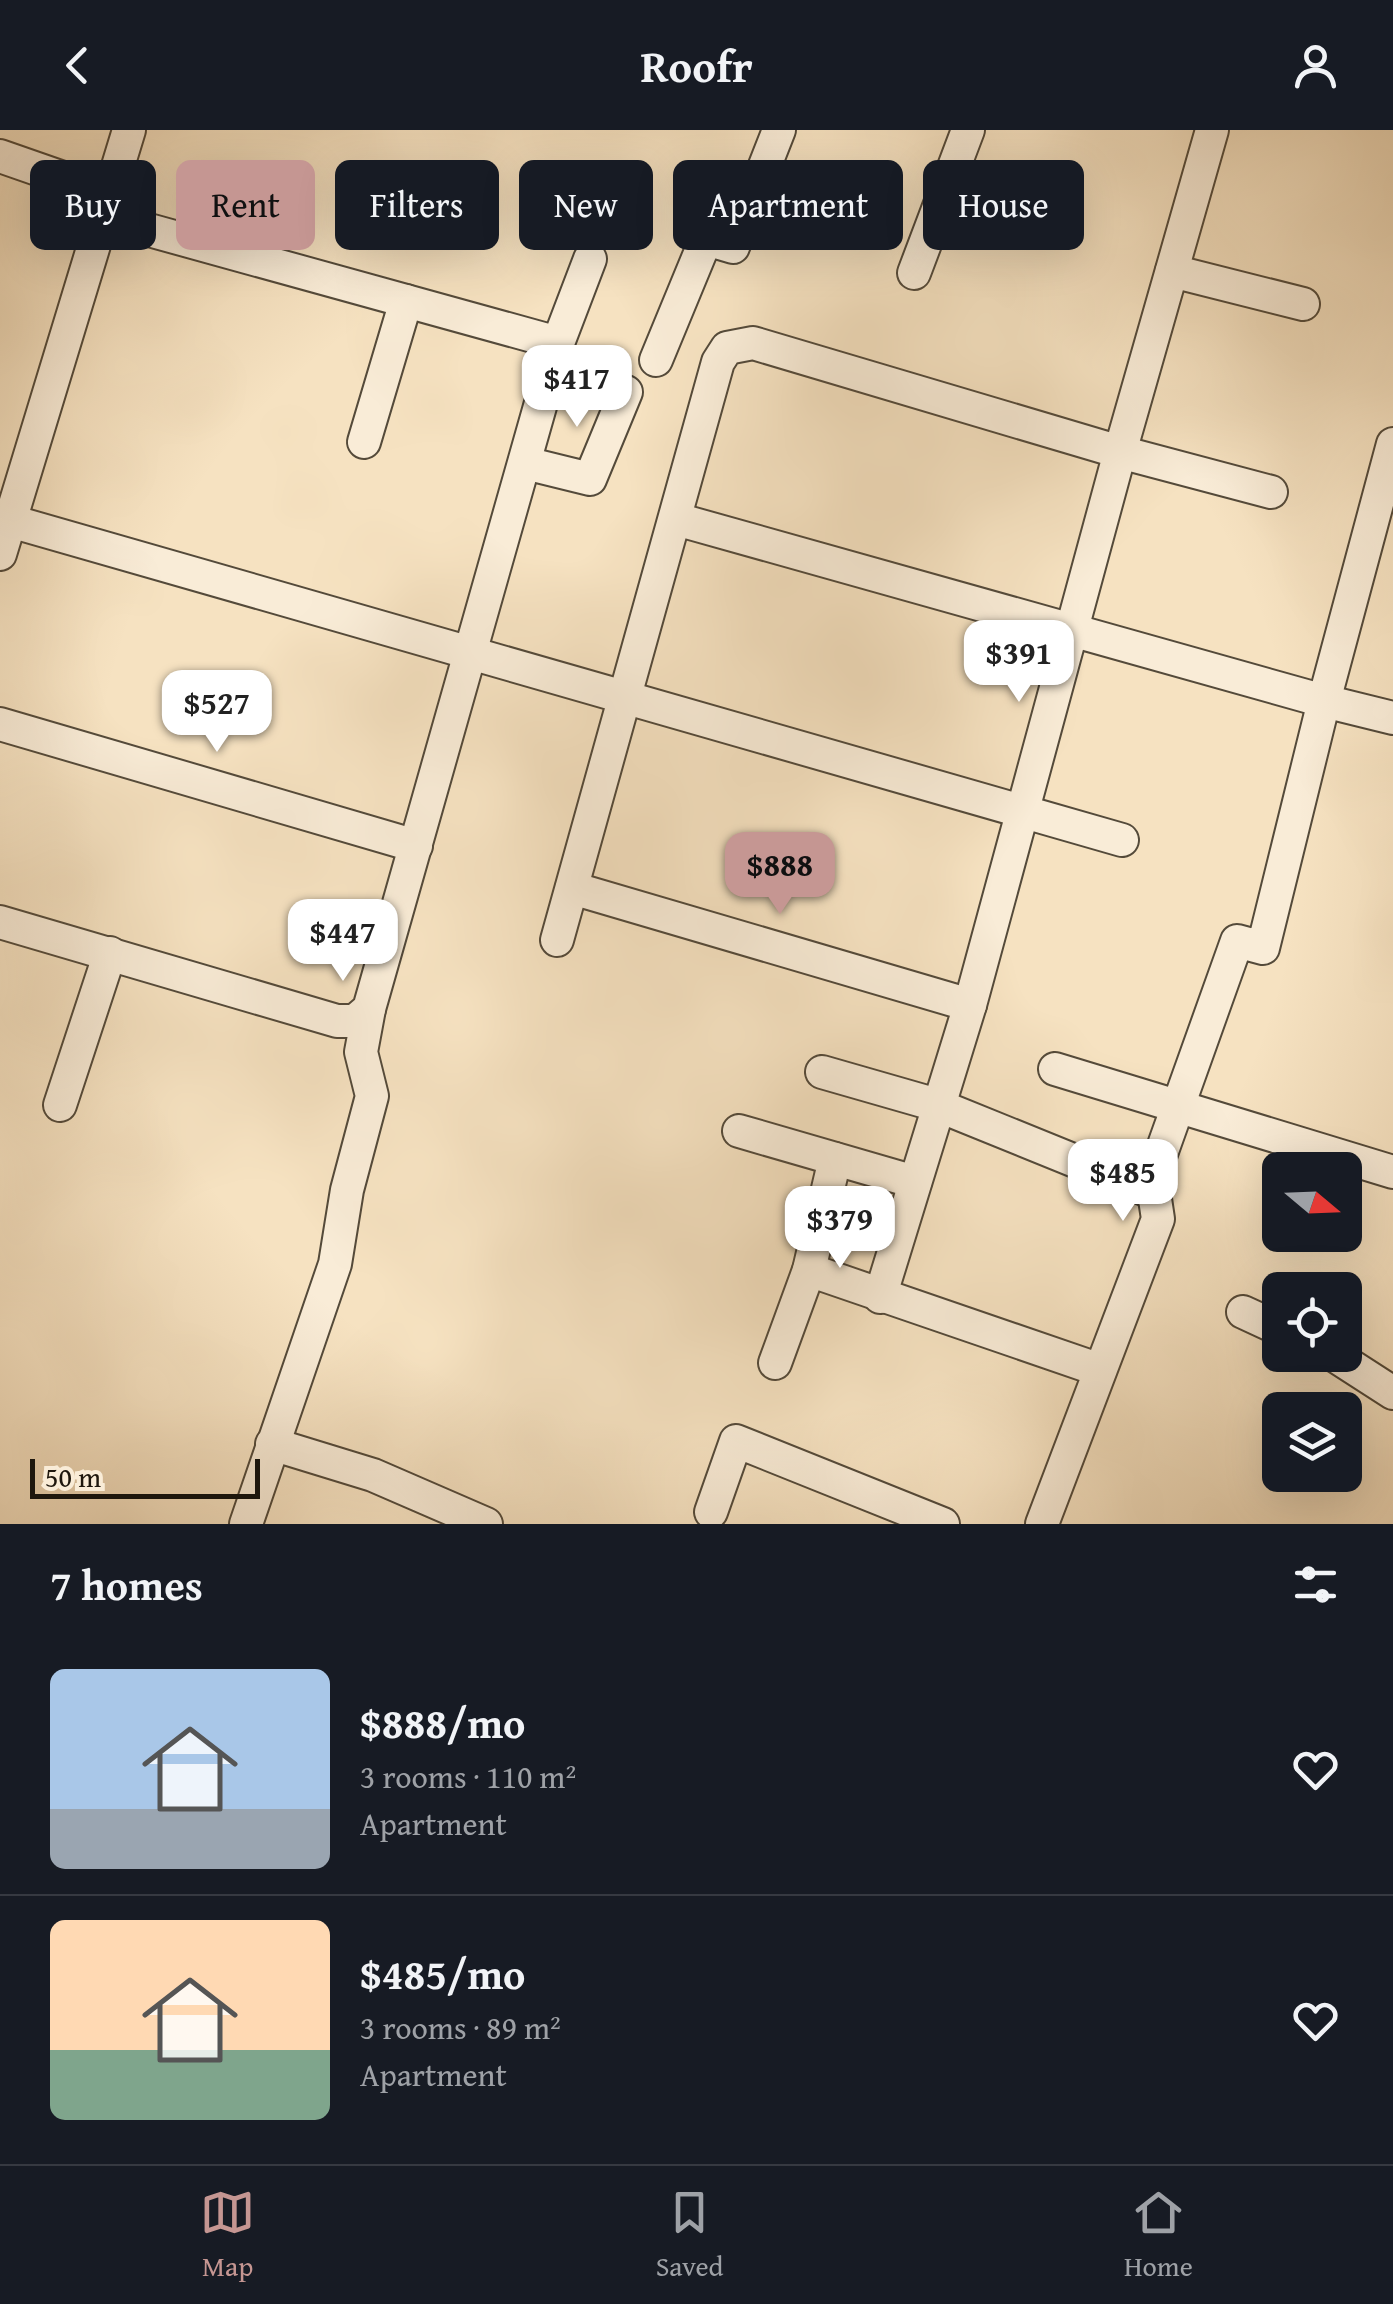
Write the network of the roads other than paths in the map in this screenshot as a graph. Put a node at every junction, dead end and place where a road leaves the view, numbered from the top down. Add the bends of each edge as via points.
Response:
1 (128, 130) edge
2 (779, 130) edge
3 (968, 130) edge
4 (1212, 130) edge
5 (0, 156) edge
6 (119, 160) edge
7 (30, 170) edge
8 (156, 222) edge
9 (92, 250) edge
10 (590, 258) dead end
11 (1172, 271) junction
12 (914, 273) dead end
13 (406, 301) junction
14 (1303, 304) dead end
15 (558, 344) junction
16 (656, 360) dead end
17 (626, 392) dead end
18 (364, 442) dead end
19 (1393, 444) edge
20 (1120, 452) junction
21 (525, 462) junction
22 (1271, 492) dead end
23 (676, 519) junction
24 (5, 520) edge
25 (0, 554) edge
26 (1072, 632) junction
27 (472, 654) junction
28 (623, 696) junction
29 (1324, 702) junction
30 (1393, 718) edge
31 (0, 724) edge
32 (1020, 814) junction
33 (1122, 840) dead end
34 (416, 846) junction
35 (572, 888) junction
36 (0, 922) edge
37 (557, 940) dead end
38 (110, 952) junction
39 (970, 1005) junction
40 (368, 1008) junction
41 (1055, 1069) dead end
42 (822, 1072) dead end
43 (938, 1105) junction
44 (1178, 1105) junction
45 (60, 1106) dead end
46 (739, 1131) dead end
47 (834, 1159) junction
48 (1393, 1172) edge
49 (915, 1182) junction
50 (1154, 1193) junction
51 (809, 1270) junction
52 (880, 1296) junction
53 (1243, 1312) dead end
54 (1262, 1321) edge
55 (775, 1363) dead end
56 (1100, 1370) junction
57 (1360, 1372) edge
58 (1393, 1393) edge
59 (272, 1444) junction
60 (711, 1512) dead end
61 (246, 1524) edge
62 (486, 1524) edge
63 (944, 1524) edge
64 (1042, 1524) edge

1 - 6 street
2 - 16 street via 733,247 706,239
3 - 12 street
4 - 11 street
5 - 7 street
8 - 13 street
9 - 24 street
10 - 15 street
11 - 14 street
11 - 20 street
13 - 15 street
13 - 18 street
15 - 21 street
17 - 21 street via 590,479
19 - 29 street
20 - 22 street
20 - 23 street via 753,343 727,348 718,362
20 - 26 street
21 - 27 street
23 - 26 street
23 - 28 street
24 - 25 street
24 - 27 street
26 - 29 street
26 - 32 street
27 - 28 street
27 - 34 street
28 - 32 street
28 - 35 street
29 - 30 street
29 - 44 street via 1264,948 1237,941
31 - 34 street
32 - 33 street
32 - 39 street
34 - 40 street
35 - 37 street
35 - 39 street
36 - 38 street
38 - 40 street via 337,1021 354,1021
38 - 45 street
39 - 43 street
40 - 59 street via 360,1052 372,1096 335,1264
41 - 44 street
42 - 43 street
43 - 49 street
43 - 50 street
44 - 48 street
44 - 50 street via 1152,1179
46 - 47 street
47 - 49 street
47 - 51 street
49 - 52 street
50 - 56 street via 1158,1219
51 - 52 street
51 - 55 street
52 - 56 street
53 - 54 street
56 - 64 street
57 - 58 street
59 - 61 street
59 - 62 street via 373,1475
60 - 63 street via 736,1442

